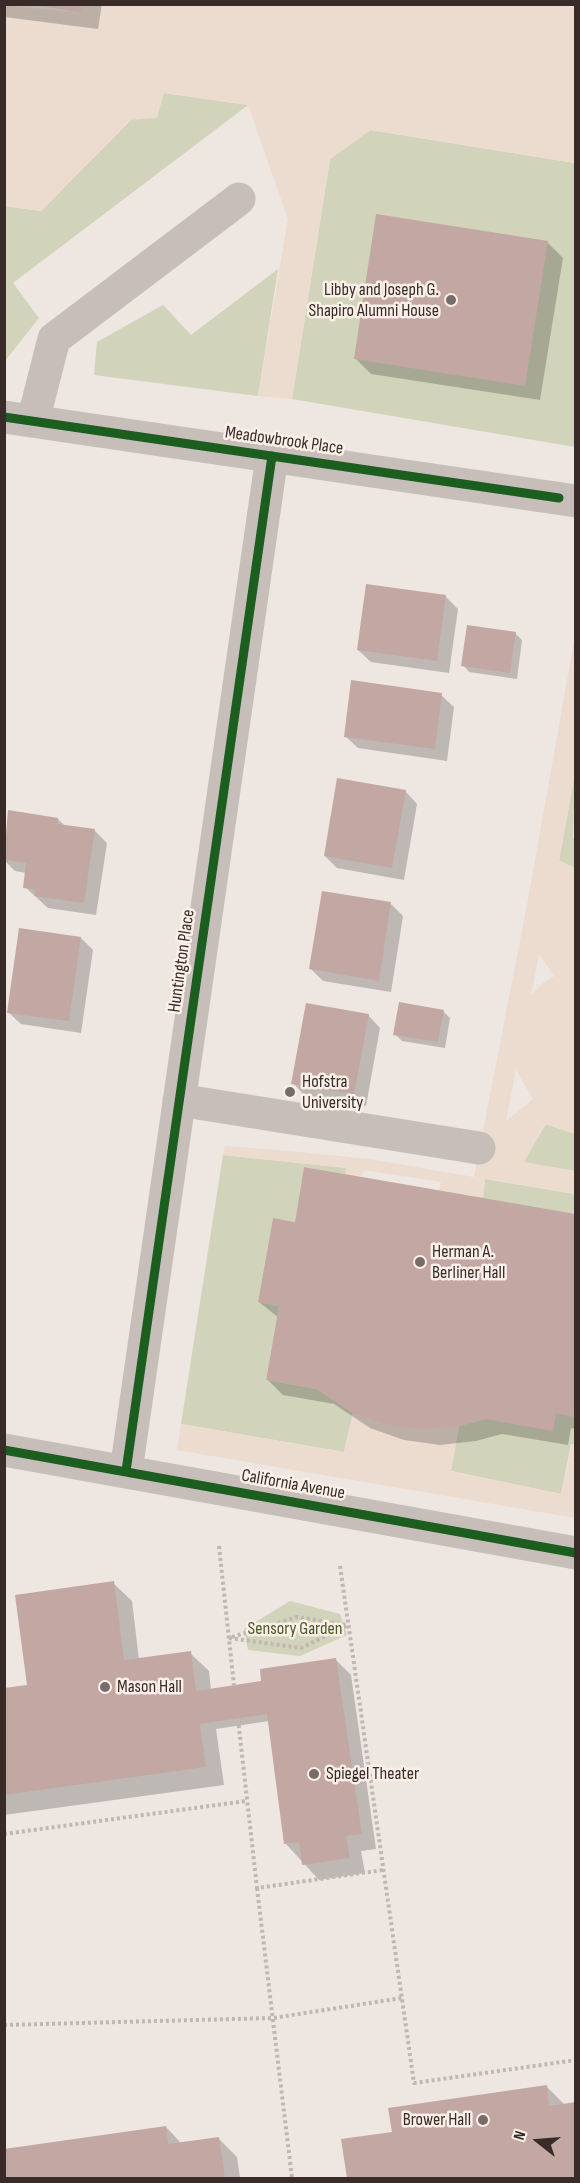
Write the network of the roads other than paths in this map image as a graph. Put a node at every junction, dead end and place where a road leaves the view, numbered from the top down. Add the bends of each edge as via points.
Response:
1 (239, 200) dead end
2 (19, 419) edge
3 (272, 456) junction
4 (567, 499) edge
5 (179, 1100) junction
6 (479, 1148) dead end
7 (4, 1450) edge
8 (126, 1471) junction
9 (576, 1553) edge

1 - 2 street via 54,339
2 - 3 street, Meadowbrook Place
3 - 4 street, Meadowbrook Place
3 - 5 street, Huntington Place
5 - 6 street
5 - 8 street, Huntington Place
7 - 8 street, California Avenue
8 - 9 street, California Avenue

